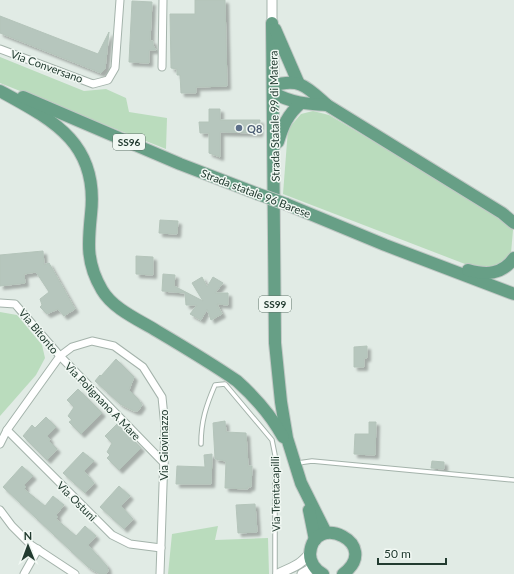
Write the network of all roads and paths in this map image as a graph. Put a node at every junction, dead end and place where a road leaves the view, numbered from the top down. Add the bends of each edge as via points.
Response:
1 (120, 0) edge
2 (163, 0) edge
3 (272, 0) edge
4 (272, 23) junction
5 (0, 49) edge
6 (162, 66) dead end
7 (298, 82) junction
8 (274, 89) junction
9 (0, 90) edge
10 (301, 104) junction
11 (327, 105) junction
12 (274, 157) junction
13 (514, 223) edge
14 (385, 245) junction
15 (514, 258) edge
16 (514, 294) edge
17 (0, 303) edge
18 (60, 356) junction
19 (7, 430) junction
20 (0, 434) edge
21 (0, 444) edge
22 (200, 444) dead end
23 (290, 450) junction
24 (164, 463) junction
25 (295, 464) junction
26 (514, 480) edge
27 (305, 493) junction
28 (0, 510) edge
29 (326, 533) junction
30 (315, 540) junction
31 (161, 548) junction
32 (38, 549) junction
33 (310, 553) junction
34 (320, 572) edge
35 (24, 574) edge
36 (75, 574) edge
37 (160, 574) edge
38 (277, 574) edge
39 (302, 574) edge
40 (343, 574) edge

1 - 5 street, Via Conversano via 115,68 108,80 93,84
2 - 6 street
3 - 4 street
4 - 7 main road
4 - 8 main road, Strada Statale 99 di Matera / SS99
7 - 8 main road via 285,82
7 - 11 main road
8 - 10 main road via 286,100
8 - 12 main road, Strada Statale 99 di Matera / SS99
9 - 14 main road, Strada statale 96 Barese / SS96, bridge via 37,102 180,164
9 - 23 main road via 56,124 69,136 82,156 91,181 92,210 88,241 91,268 103,291 120,308 237,381 254,395 272,418
10 - 11 main road
10 - 12 main road via 284,122
11 - 13 main road via 502,213
12 - 23 main road, Strada Statale 99 di Matera / SS99 via 275,342 281,402
14 - 15 main road via 482,274 496,273 509,266
14 - 16 main road, Strada statale 96 Barese / SS96
17 - 18 street, Via Bitonto via 15,304
18 - 19 street, Via Bitonto
18 - 24 street, Via Polignano A Mare
18 - 24 street, Via Giovinazzo via 72,347 92,341 114,346 143,368 162,397 165,428
19 - 20 street, Via Bitonto
19 - 21 street, Via Bitonto
19 - 31 street, Via Ostuni via 112,535 130,544
22 - 38 lane, Via Trentacapilli via 201,424 207,404 215,386 225,384 272,440 275,455
23 - 25 main road, Strada Statale 99 di Matera / SS99
24 - 31 street, Via Giovinazzo
25 - 26 lane via 312,461
25 - 27 main road, Strada Statale 99 di Matera / SS99
27 - 29 main road, Strada Statale 99 di Matera / SS99
27 - 30 main road, Strada Statale 99 di Matera / SS99
28 - 32 street via 12,526
29 - 30 main road
29 - 40 main road via 340,534 351,543 355,556 353,563
30 - 33 main road
31 - 37 street, Via Giovinazzo
32 - 35 street
32 - 36 street
33 - 34 main road
33 - 38 street via 292,569
34 - 39 street

